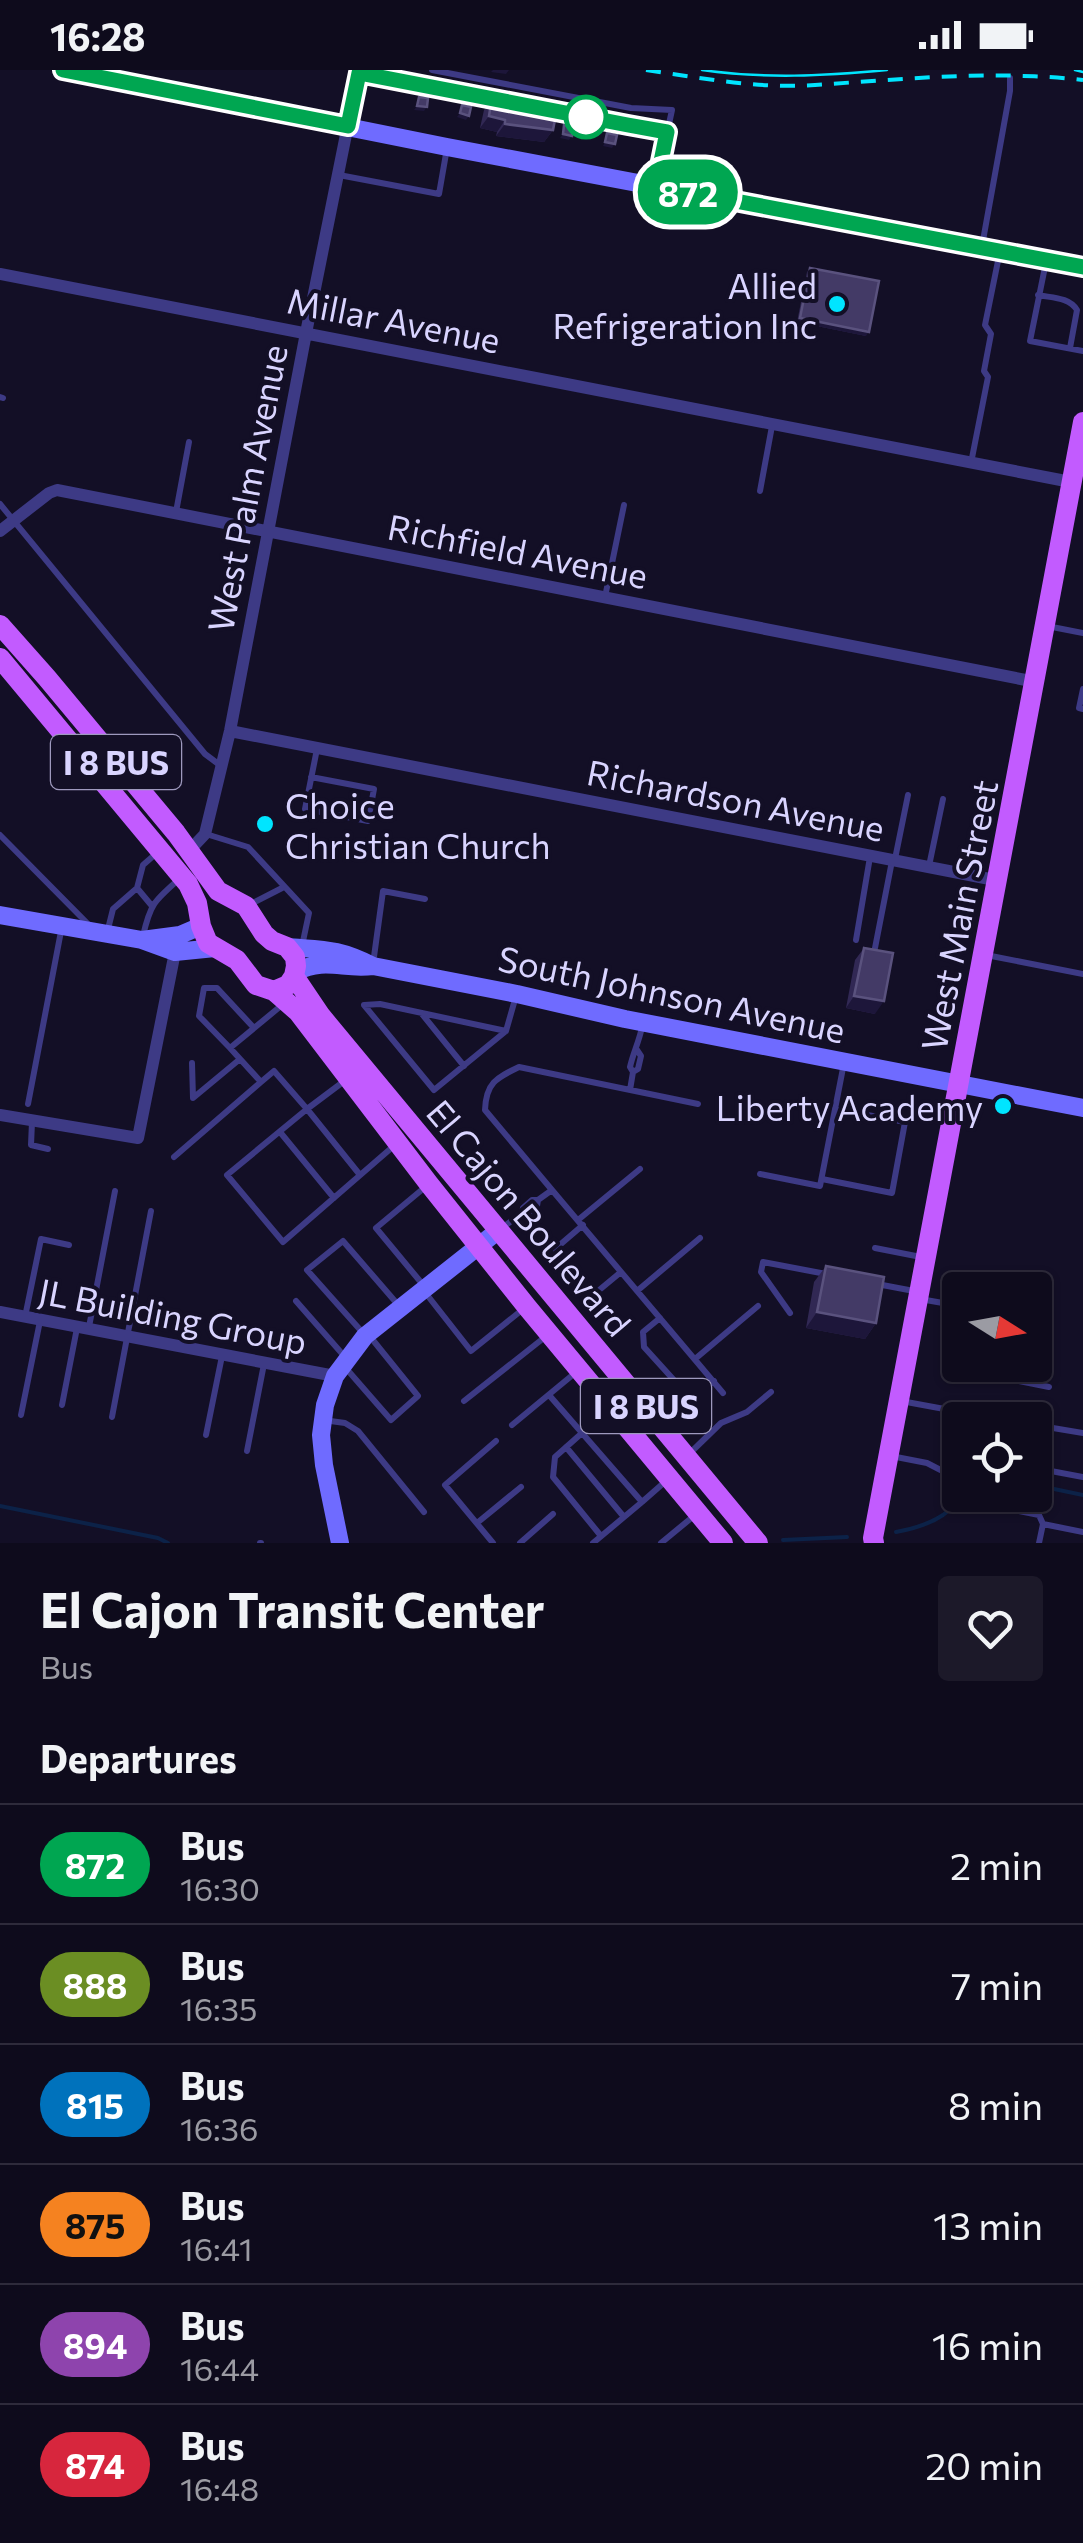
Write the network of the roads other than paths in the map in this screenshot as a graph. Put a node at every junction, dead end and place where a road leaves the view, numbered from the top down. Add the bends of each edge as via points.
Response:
1 (63, 70) edge
2 (432, 70) edge
3 (359, 72) edge
4 (1010, 78) dead end
5 (513, 103) edge
6 (552, 110) edge
7 (348, 126) junction
8 (667, 132) junction
9 (447, 147) junction
10 (338, 174) junction
11 (656, 186) junction
12 (991, 248) junction
13 (1046, 260) junction
14 (1083, 267) edge
15 (0, 274) edge
16 (1038, 295) junction
17 (306, 333) junction
18 (1070, 348) junction
19 (1083, 351) edge
20 (1083, 422) edge
21 (772, 426) junction
22 (189, 442) dead end
23 (971, 463) junction
24 (1071, 482) junction
25 (760, 491) dead end
26 (0, 504) edge
27 (624, 505) dead end
28 (176, 512) junction
29 (13, 520) junction
30 (0, 531) edge
31 (270, 531) junction
32 (604, 598) junction
33 (0, 625) edge
34 (1046, 626) junction
35 (1083, 633) edge
36 (0, 658) edge
37 (1036, 682) junction
38 (1083, 689) edge
39 (1083, 709) edge
40 (230, 731) junction
41 (318, 748) junction
42 (222, 767) junction
43 (312, 777) junction
44 (908, 795) dead end
45 (943, 799) dead end
46 (205, 834) junction
47 (0, 835) edge
48 (160, 850) junction
49 (189, 851) junction
50 (870, 856) junction
51 (893, 860) junction
52 (928, 867) junction
53 (182, 876) junction
54 (995, 880) junction
55 (284, 887) junction
56 (136, 888) junction
57 (425, 898) dead end
58 (237, 902) junction
59 (152, 906) junction
60 (0, 915) edge
61 (201, 922) junction
62 (62, 925) junction
63 (101, 932) junction
64 (142, 940) junction
65 (856, 940) dead end
66 (215, 948) junction
67 (294, 948) junction
68 (875, 948) edge
69 (174, 952) junction
70 (982, 954) junction
71 (373, 966) junction
72 (294, 974) junction
73 (1083, 974) edge
74 (517, 994) junction
75 (281, 996) junction
76 (421, 1013) junction
77 (643, 1023) junction
78 (254, 1028) junction
79 (506, 1031) junction
80 (230, 1048) junction
81 (240, 1058) junction
82 (844, 1062) junction
83 (192, 1063) dead end
84 (464, 1066) junction
85 (348, 1078) junction
86 (261, 1082) junction
87 (959, 1084) junction
88 (630, 1090) junction
89 (28, 1104) dead end
90 (698, 1104) dead end
91 (1083, 1108) edge
92 (307, 1109) junction
93 (835, 1109) junction
94 (0, 1114) edge
95 (32, 1121) junction
96 (280, 1132) junction
97 (398, 1142) junction
98 (48, 1149) dead end
99 (174, 1157) dead end
100 (640, 1169) dead end
101 (360, 1174) junction
102 (760, 1174) dead end
103 (822, 1179) junction
104 (429, 1184) junction
105 (552, 1190) junction
106 (115, 1191) dead end
107 (334, 1198) junction
108 (151, 1210) dead end
109 (580, 1223) junction
110 (499, 1230) junction
111 (700, 1238) dead end
112 (69, 1245) dead end
113 (479, 1245) junction
114 (554, 1248) dead end
115 (875, 1248) dead end
116 (927, 1258) junction
117 (622, 1272) junction
118 (839, 1276) edge
119 (877, 1284) edge
120 (424, 1289) junction
121 (638, 1291) junction
122 (592, 1296) dead end
123 (920, 1296) junction
124 (296, 1301) dead end
125 (942, 1302) edge
126 (527, 1306) junction
127 (758, 1306) dead end
128 (401, 1308) junction
129 (0, 1312) edge
130 (790, 1313) dead end
131 (25, 1317) junction
132 (660, 1318) junction
133 (40, 1320) junction
134 (83, 1328) junction
135 (550, 1333) junction
136 (366, 1334) junction
137 (128, 1336) junction
138 (222, 1355) junction
139 (695, 1359) junction
140 (265, 1363) junction
141 (342, 1367) junction
142 (579, 1369) junction
143 (714, 1382) junction
144 (1027, 1382) edge
145 (1049, 1386) dead end
146 (723, 1392) dead end
147 (772, 1392) dead end
148 (548, 1394) junction
149 (900, 1400) junction
150 (464, 1401) dead end
151 (62, 1405) dead end
152 (942, 1409) edge
153 (21, 1415) dead end
154 (112, 1417) dead end
155 (322, 1420) junction
156 (512, 1426) dead end
157 (1052, 1428) edge
158 (582, 1433) junction
159 (206, 1434) dead end
160 (1083, 1434) edge
161 (496, 1441) dead end
162 (566, 1447) junction
163 (247, 1451) dead end
164 (890, 1455) junction
165 (687, 1456) junction
166 (942, 1471) edge
167 (1052, 1471) edge
168 (1083, 1477) edge
169 (670, 1478) junction
170 (521, 1486) dead end
171 (642, 1502) junction
172 (424, 1512) dead end
173 (698, 1512) junction
174 (1021, 1512) edge
175 (553, 1514) dead end
176 (624, 1517) junction
177 (476, 1523) junction
178 (1043, 1524) junction
179 (1083, 1532) edge
180 (602, 1536) junction
181 (871, 1541) edge
182 (340, 1543) edge
183 (494, 1543) edge
184 (520, 1543) edge
185 (593, 1543) edge
186 (661, 1543) edge
187 (724, 1543) edge
188 (758, 1543) edge
189 (1039, 1543) edge

1 - 7 main road
2 - 8 lane via 672,110
3 - 5 lane
3 - 7 street, West Palm Avenue
4 - 12 lane
6 - 8 lane
7 - 9 main road
7 - 10 street, West Palm Avenue
8 - 11 lane
9 - 10 lane via 439,194
9 - 11 main road
10 - 17 street, West Palm Avenue
11 - 12 main road
12 - 13 main road
12 - 23 lane via 988,377
13 - 14 main road
13 - 16 lane
15 - 17 street, Millar Avenue
16 - 18 lane via 1074,305
16 - 18 lane via 1030,340
17 - 21 street, Millar Avenue
17 - 31 street, West Palm Avenue
18 - 19 lane
20 - 24 main road, West Main Street
21 - 23 street, Millar Avenue
21 - 25 lane
22 - 28 lane
23 - 24 street, Millar Avenue
24 - 34 main road, West Main Street
26 - 29 lane
27 - 32 lane
28 - 29 street, Richfield Avenue via 57,490
28 - 31 street, Richfield Avenue
29 - 30 street, Richfield Avenue
29 - 42 lane
31 - 32 street, Richfield Avenue
31 - 40 street, West Palm Avenue
32 - 37 street, Richfield Avenue
33 - 49 main road, I 8 BUS
34 - 35 lane
34 - 37 main road, West Main Street
36 - 48 main road, I 8 BUS
37 - 54 main road, West Main Street
38 - 39 lane
40 - 41 street, Richardson Avenue
40 - 42 street, West Palm Avenue
41 - 43 lane
41 - 50 street, Richardson Avenue
42 - 46 street, West Palm Avenue
43 - 43 lane via 305,809 368,821 374,789
44 - 51 lane
45 - 52 lane
46 - 49 street, West Palm Avenue
46 - 55 lane via 248,847
47 - 63 lane
48 - 53 main road, I 8 BUS
48 - 56 lane via 143,865
49 - 58 main road, I 8 BUS via 218,891
50 - 51 street, Richardson Avenue
50 - 65 lane
51 - 52 street, Richardson Avenue
51 - 68 lane
52 - 54 street, Richardson Avenue
53 - 59 lane
53 - 61 main road, I 8 BUS
54 - 70 main road, West Main Street
55 - 58 lane
55 - 67 lane via 309,913
56 - 59 lane
56 - 63 lane via 113,908
57 - 71 lane via 383,890
58 - 61 main road via 209,907
58 - 67 main road, I 8 BUS via 264,934
59 - 64 lane
60 - 62 main road
61 - 64 main road
61 - 66 main road, I 8 BUS
62 - 63 main road
62 - 89 lane
63 - 64 main road
64 - 69 main road
66 - 69 main road
66 - 75 main road, I 8 BUS via 237,960 256,986
67 - 71 main road, South Johnson Avenue via 342,952
67 - 72 main road, I 8 BUS
69 - 95 street via 138,1138
70 - 73 lane
70 - 87 main road, West Main Street
71 - 72 main road, South Johnson Avenue via 320,963
71 - 74 main road, South Johnson Avenue
72 - 75 main road
72 - 110 main road, El Cajon Boulevard / I 8 BUS
74 - 77 main road, South Johnson Avenue
74 - 79 lane
75 - 78 lane
75 - 85 main road, El Cajon Boulevard / I 8 BUS
76 - 79 lane
76 - 84 lane
76 - 84 lane via 364,1006 434,1090
77 - 82 main road, South Johnson Avenue
77 - 88 lane
78 - 80 lane
78 - 80 lane via 217,988 204,988 199,1016
79 - 84 lane
80 - 81 lane
81 - 83 lane via 193,1098
81 - 86 lane
82 - 87 main road, South Johnson Avenue
82 - 93 lane
85 - 92 lane
85 - 97 main road, El Cajon Boulevard / I 8 BUS
86 - 92 lane via 274,1071
86 - 99 lane
87 - 91 main road, South Johnson Avenue
87 - 116 main road, West Main Street
88 - 90 lane
88 - 105 lane via 519,1067 486,1093 485,1110
92 - 96 lane
92 - 101 lane
93 - 103 lane
93 - 103 lane via 905,1122 892,1192
94 - 95 street
95 - 98 lane via 31,1145
96 - 107 lane
96 - 107 lane via 227,1175 283,1242
97 - 101 lane
97 - 104 main road, El Cajon Boulevard / I 8 BUS
100 - 109 lane
101 - 107 lane
102 - 103 lane via 820,1186
104 - 113 main road, El Cajon Boulevard / I 8 BUS
104 - 120 lane via 376,1228
105 - 109 lane
105 - 110 lane
106 - 134 lane
108 - 137 lane
109 - 114 lane
109 - 117 lane
110 - 113 main road
110 - 165 main road, El Cajon Boulevard / I 8 BUS
111 - 121 lane
112 - 131 lane via 41,1239
113 - 120 main road
113 - 126 main road, El Cajon Boulevard / I 8 BUS
115 - 116 lane
116 - 123 main road, West Main Street
117 - 121 lane
117 - 122 lane
118 - 130 lane via 762,1262 760,1272
119 - 123 lane
120 - 126 lane via 472,1351
120 - 128 main road
121 - 132 lane
123 - 125 lane
123 - 149 main road, West Main Street
124 - 141 lane
126 - 135 main road, El Cajon Boulevard / I 8 BUS
127 - 139 lane
128 - 136 main road
128 - 136 lane via 343,1241 307,1270
129 - 131 street, JL Building Group
131 - 133 street, JL Building Group
132 - 139 lane
132 - 143 lane via 643,1332 644,1346 692,1400
133 - 134 street, JL Building Group
133 - 153 lane
134 - 137 street, JL Building Group
134 - 151 lane
135 - 142 main road, El Cajon Boulevard / I 8 BUS
135 - 150 lane
136 - 141 main road
136 - 141 lane via 418,1396 391,1420
137 - 138 street, JL Building Group
137 - 154 lane
138 - 140 street, JL Building Group
138 - 159 lane
139 - 143 lane
140 - 141 street, JL Building Group
140 - 163 lane
141 - 155 main road
142 - 148 lane
142 - 169 main road, El Cajon Boulevard / I 8 BUS
143 - 146 lane
144 - 145 lane
147 - 165 lane via 721,1423
148 - 156 lane
148 - 158 lane
149 - 152 lane
149 - 164 main road, West Main Street
155 - 172 lane via 358,1431
155 - 182 main road
157 - 160 lane
158 - 162 lane
158 - 171 lane
161 - 177 lane via 445,1485
162 - 176 lane
162 - 180 lane via 555,1456 554,1478
164 - 166 lane
164 - 181 main road, West Main Street
165 - 188 main road, El Cajon Boulevard / I 8 BUS
167 - 168 lane
169 - 171 lane
169 - 173 main road, El Cajon Boulevard / I 8 BUS
170 - 177 lane
171 - 176 lane
173 - 186 lane
173 - 187 main road, El Cajon Boulevard / I 8 BUS
174 - 178 lane via 1039,1516
175 - 184 lane
176 - 180 lane
177 - 183 lane
178 - 179 lane
178 - 189 lane
180 - 185 lane

